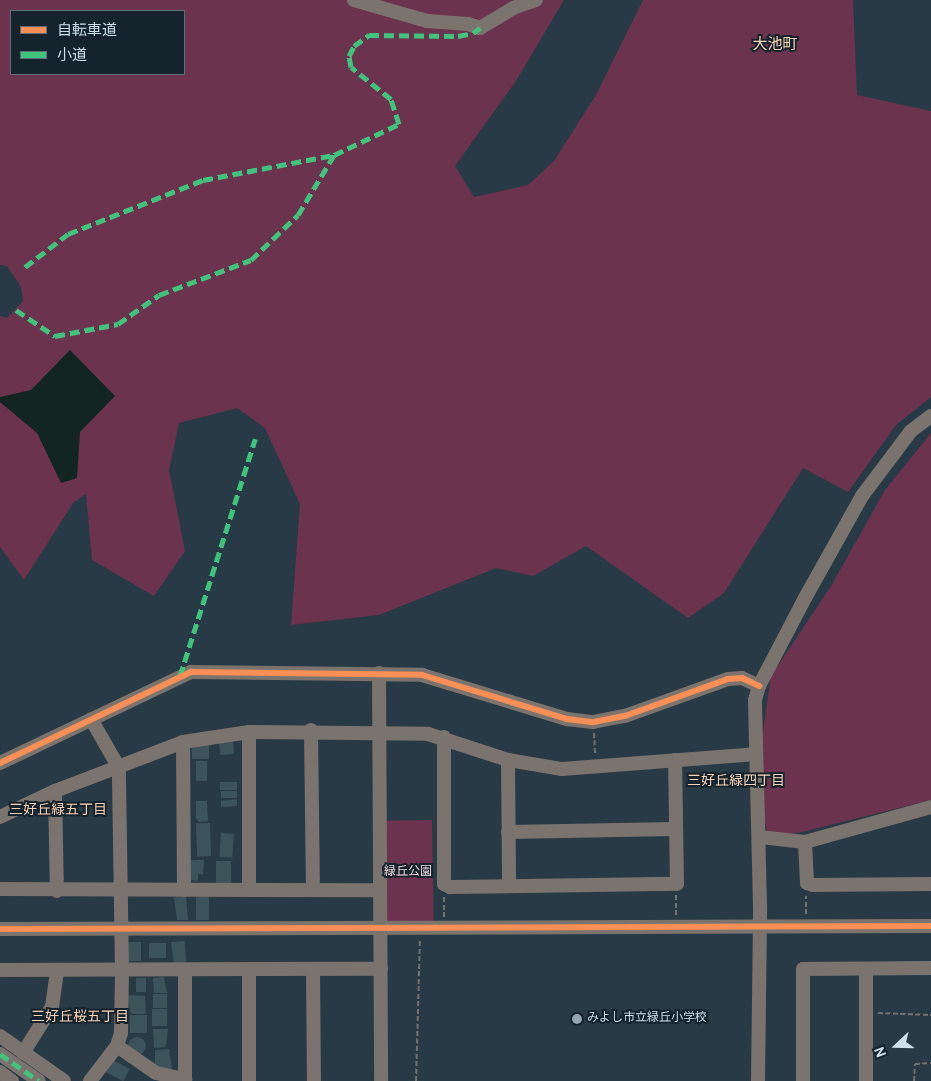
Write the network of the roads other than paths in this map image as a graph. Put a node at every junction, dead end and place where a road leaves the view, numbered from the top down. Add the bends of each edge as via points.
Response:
1 (354, 0) edge
2 (536, 0) edge
3 (931, 416) edge
4 (379, 673) junction
5 (759, 686) junction
6 (91, 719) junction
7 (312, 730) junction
8 (379, 731) junction
9 (249, 732) junction
10 (444, 738) junction
11 (183, 742) junction
12 (755, 754) junction
13 (508, 760) junction
14 (674, 760) junction
15 (0, 763) edge
16 (119, 768) junction
17 (55, 791) junction
18 (931, 807) edge
19 (0, 817) edge
20 (675, 829) junction
21 (508, 832) junction
22 (759, 837) junction
23 (805, 842) junction
24 (931, 884) edge
25 (509, 886) junction
26 (0, 889) edge
27 (184, 890) junction
28 (249, 890) junction
29 (313, 890) junction
30 (380, 890) junction
31 (56, 891) junction
32 (120, 891) junction
33 (931, 926) edge
34 (760, 927) junction
35 (0, 929) edge
36 (381, 929) junction
37 (122, 930) junction
38 (931, 968) edge
39 (381, 969) junction
40 (866, 969) junction
41 (0, 970) edge
42 (122, 970) junction
43 (314, 970) junction
44 (57, 971) junction
45 (249, 971) junction
46 (184, 972) junction
47 (0, 1036) edge
48 (117, 1046) junction
49 (23, 1053) junction
50 (0, 1054) edge
51 (0, 1072) edge
52 (185, 1080) edge
53 (12, 1081) edge
54 (39, 1081) edge
55 (64, 1081) edge
56 (90, 1081) edge
57 (250, 1081) edge
58 (314, 1081) edge
59 (381, 1081) edge
60 (758, 1081) edge
61 (803, 1081) edge
62 (866, 1081) edge

1 - 2 street via 427,21 480,28 513,8
3 - 5 street via 911,430 862,496
4 - 5 street via 422,675 567,719 592,722 625,716 728,679 742,678
4 - 6 street via 191,672
4 - 8 street
5 - 12 street via 755,700
6 - 15 street
6 - 16 street
7 - 8 street
7 - 9 street
7 - 29 street
8 - 10 street
8 - 30 street
9 - 11 street
9 - 28 street
10 - 13 street
10 - 25 street via 446,886
11 - 16 street
11 - 27 street
12 - 14 street
12 - 22 street
13 - 14 street via 547,768
13 - 21 street
14 - 20 street
16 - 17 street
16 - 32 street
17 - 19 street
17 - 31 street
18 - 23 street
20 - 21 street
20 - 25 street via 677,884
21 - 25 street
22 - 23 street
22 - 34 street
23 - 24 street via 808,883
26 - 31 street
27 - 28 street
27 - 32 street
28 - 29 street
29 - 30 street
30 - 36 street
31 - 32 street
32 - 37 street
33 - 34 street
34 - 36 street
34 - 60 street
35 - 37 street
36 - 37 street
36 - 39 street
37 - 42 street
38 - 40 street
39 - 43 street
39 - 59 street
40 - 61 street via 803,969
40 - 62 street
41 - 44 street
42 - 44 street
42 - 46 street
42 - 48 street via 121,1033
43 - 45 street
43 - 58 street
44 - 49 street via 52,1007
45 - 46 street
45 - 57 street
46 - 52 street
47 - 49 street
48 - 52 street via 156,1073
48 - 56 street
49 - 55 street
50 - 54 street
51 - 53 street

